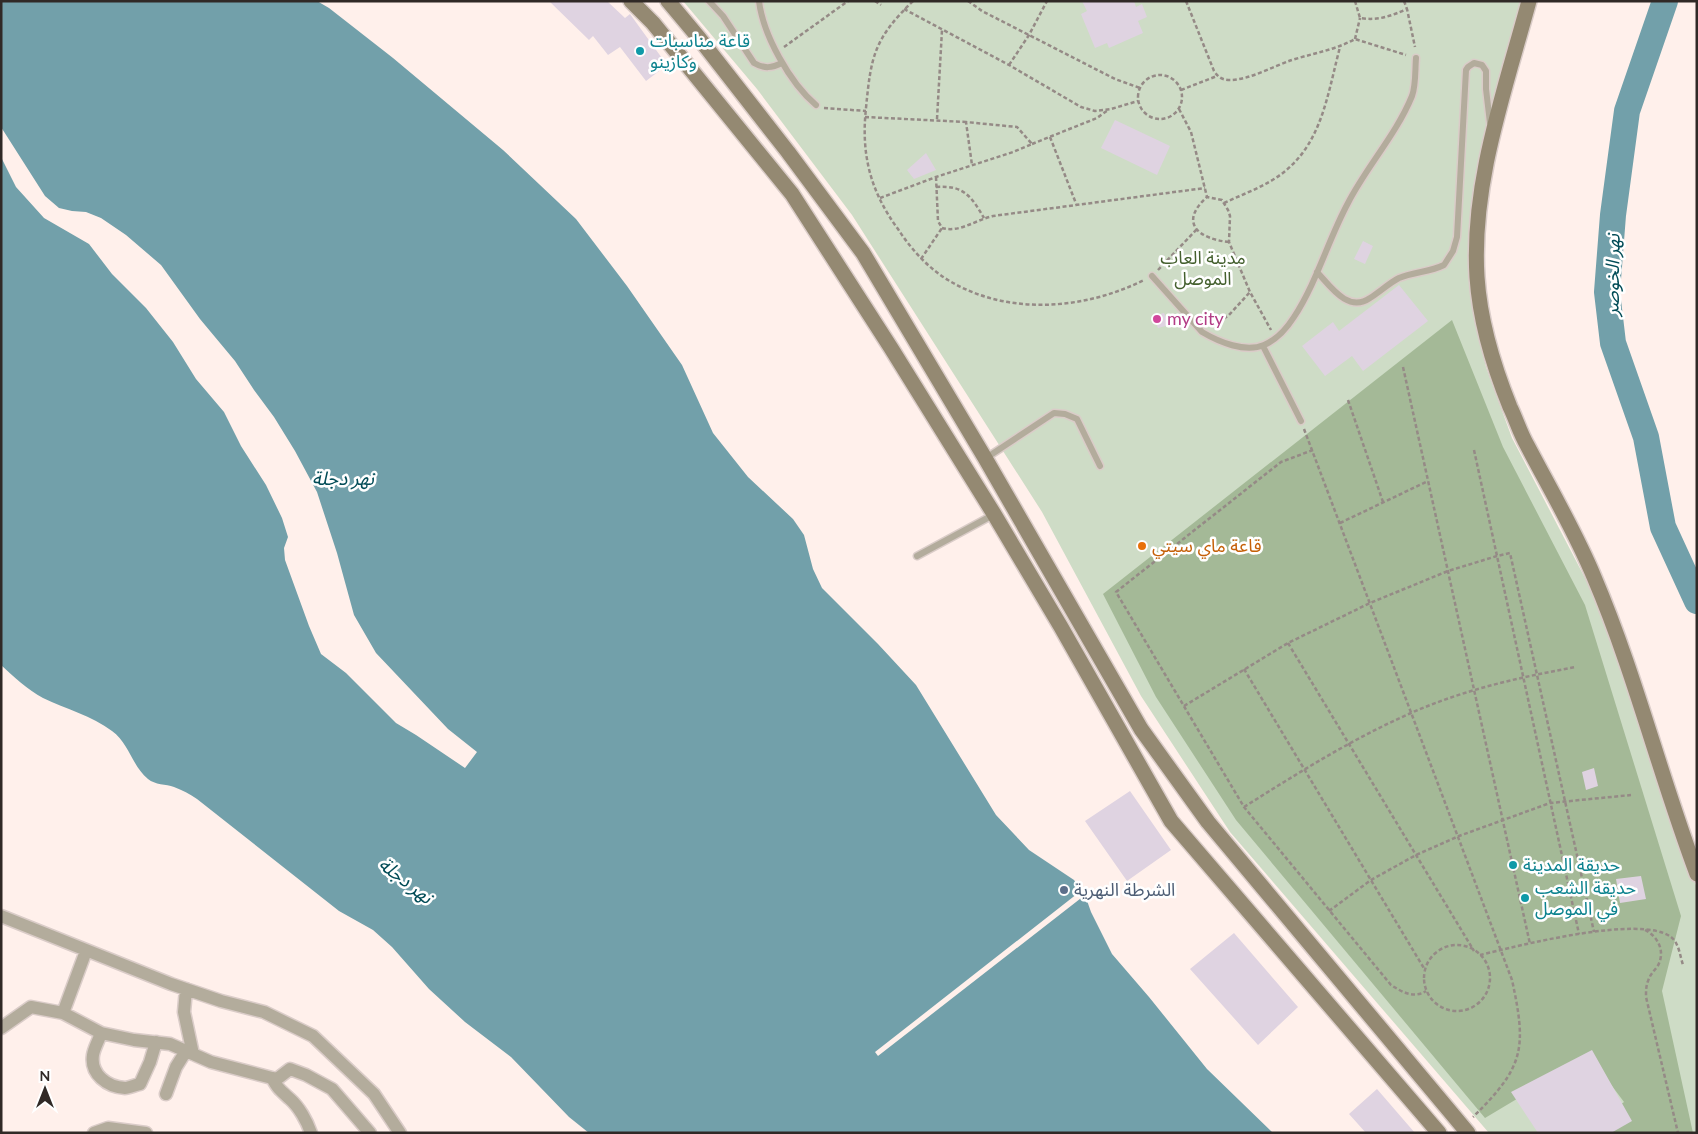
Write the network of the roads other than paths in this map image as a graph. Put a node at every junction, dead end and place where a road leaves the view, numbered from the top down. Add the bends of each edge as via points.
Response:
1 (631, 1) edge
2 (710, 1) edge
3 (758, 1) edge
4 (1529, 1) edge
5 (671, 2) edge
6 (1416, 58) road end
7 (782, 63) junction
8 (816, 105) road end
9 (1492, 138) junction
10 (1317, 272) junction
11 (1152, 276) road end
12 (911, 334) junction
13 (1263, 346) junction
14 (891, 348) junction
15 (1301, 421) road end
16 (984, 458) junction
17 (1100, 466) dead end
18 (994, 514) junction
19 (917, 556) dead end
20 (1697, 874) edge
21 (1, 916) edge
22 (86, 951) junction
23 (186, 989) junction
24 (63, 1012) junction
25 (1, 1028) edge
26 (101, 1033) junction
27 (156, 1042) junction
28 (190, 1052) junction
29 (272, 1078) junction
30 (166, 1094) dead end
31 (1463, 1126) edge
32 (306, 1131) edge
33 (398, 1132) edge
34 (94, 1133) edge
35 (146, 1133) edge
36 (370, 1133) edge
37 (1440, 1133) edge

1 - 14 main road via 653,23 792,194
2 - 7 lane via 754,63 770,68
3 - 7 lane via 764,25
4 - 9 main road
5 - 12 main road via 863,253
6 - 10 lane via 1413,93 1398,126 1347,204
7 - 8 lane via 804,95
9 - 10 lane via 1486,71 1482,65 1474,63 1466,70 1458,228 1447,262 1395,280 1358,304 1345,300
9 - 20 main road via 1478,211 1476,244 1480,309 1487,341 1497,375 1525,442 1575,534 1603,598
10 - 13 lane via 1295,316 1276,338
11 - 13 lane via 1202,332 1237,346
12 - 14 main road
12 - 16 main road
13 - 15 lane
14 - 18 main road
16 - 17 lane via 1054,413 1077,419
16 - 31 main road via 1141,729 1208,822
18 - 19 lane
18 - 37 main road via 1171,821
21 - 22 street
22 - 23 street
22 - 24 street
23 - 28 street via 184,1012
23 - 33 street via 264,1012 313,1036 374,1094
24 - 25 street via 31,1007
24 - 26 street
26 - 27 street
26 - 27 street via 93,1056 94,1067 107,1084 126,1088 140,1084
27 - 28 street
28 - 29 street via 211,1062
28 - 30 street via 176,1067
29 - 32 street via 283,1095 295,1105
29 - 36 street via 277,1079 290,1068 332,1089
31 - 37 main road
34 - 35 street via 108,1128

